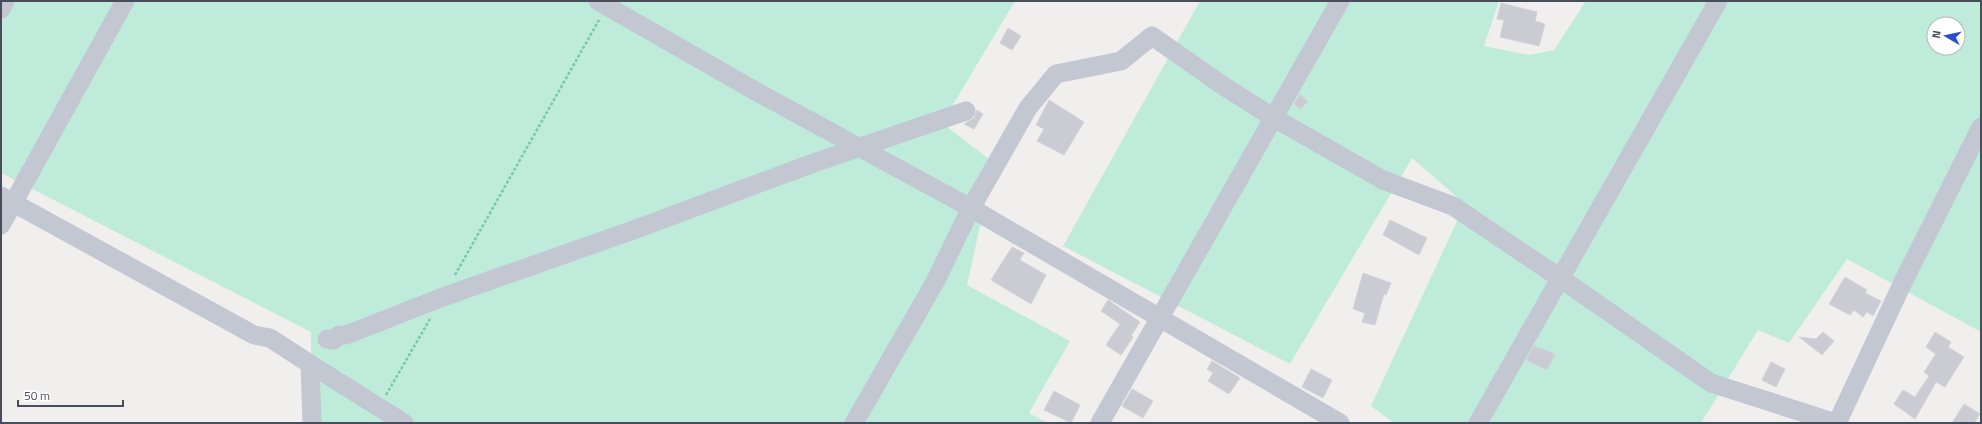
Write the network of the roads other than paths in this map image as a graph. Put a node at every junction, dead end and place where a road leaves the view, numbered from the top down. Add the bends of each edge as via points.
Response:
1 (5, 1) edge
2 (125, 1) edge
3 (1340, 1) edge
4 (1718, 1) edge
5 (602, 3) edge
6 (1, 9) edge
7 (966, 111) dead end
8 (1274, 118) junction
9 (1981, 127) edge
10 (859, 147) junction
11 (7, 199) edge
12 (971, 208) junction
13 (1, 225) edge
14 (1560, 278) junction
15 (1161, 318) junction
16 (327, 339) dead end
17 (310, 364) junction
18 (312, 423) edge
19 (404, 423) edge
20 (854, 423) edge
21 (1100, 423) edge
22 (1340, 423) edge
23 (1478, 423) edge
24 (1836, 423) edge

1 - 6 street
2 - 11 street
3 - 8 street
4 - 14 street
5 - 10 street
7 - 10 street
8 - 12 street via 1145,33 1121,61 1056,74 1028,108
8 - 14 street via 1383,180 1453,206
8 - 15 street
9 - 24 street
10 - 12 street
10 - 16 street via 442,297 334,340
11 - 13 street
11 - 17 street via 254,335 270,338
12 - 15 street
12 - 20 street via 935,282
14 - 23 street
14 - 24 street via 1711,383
15 - 21 street
15 - 22 street
17 - 18 street
17 - 19 street

